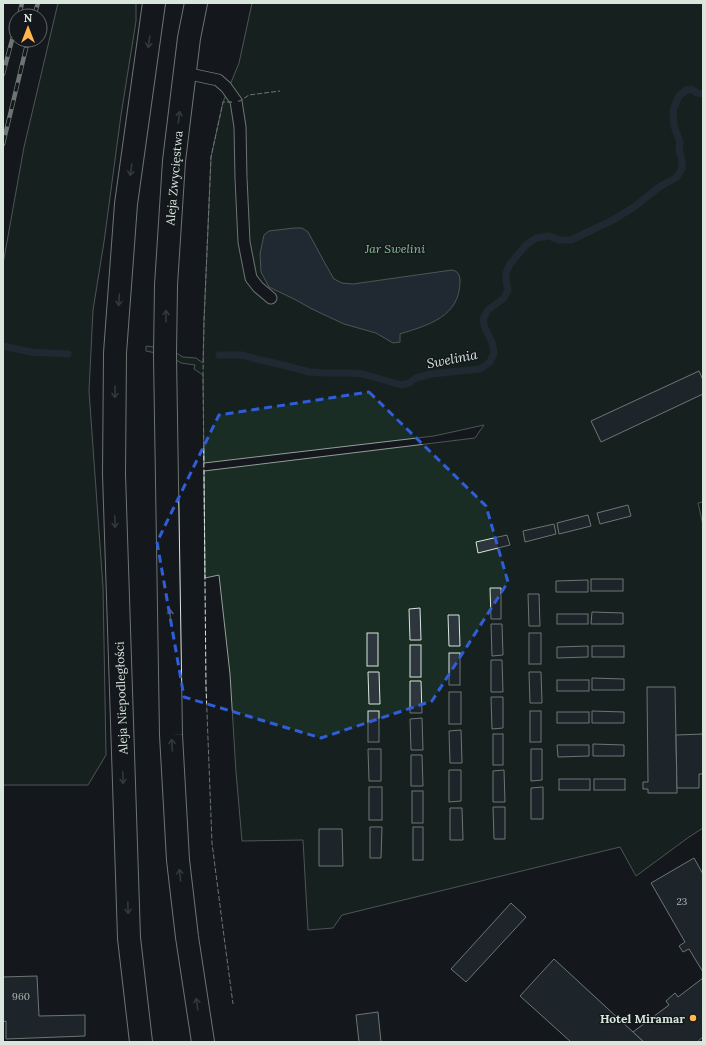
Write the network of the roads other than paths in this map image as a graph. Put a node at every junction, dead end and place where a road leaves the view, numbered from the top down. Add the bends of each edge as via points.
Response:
1 (154, 3) edge
2 (196, 3) edge
3 (185, 73) junction
4 (272, 298) dead end
5 (141, 1042) edge
6 (203, 1042) edge

1 -> 5 main road, Aleja Niepodległości via 126,204 115,353 114,474 129,938
2 - 3 main road, Aleja Zwycięstwa
3 - 4 lane via 218,80 236,102 240,127 244,242 250,278
6 -> 3 main road, Aleja Zwycięstwa via 178,860 171,727 166,285 174,161

